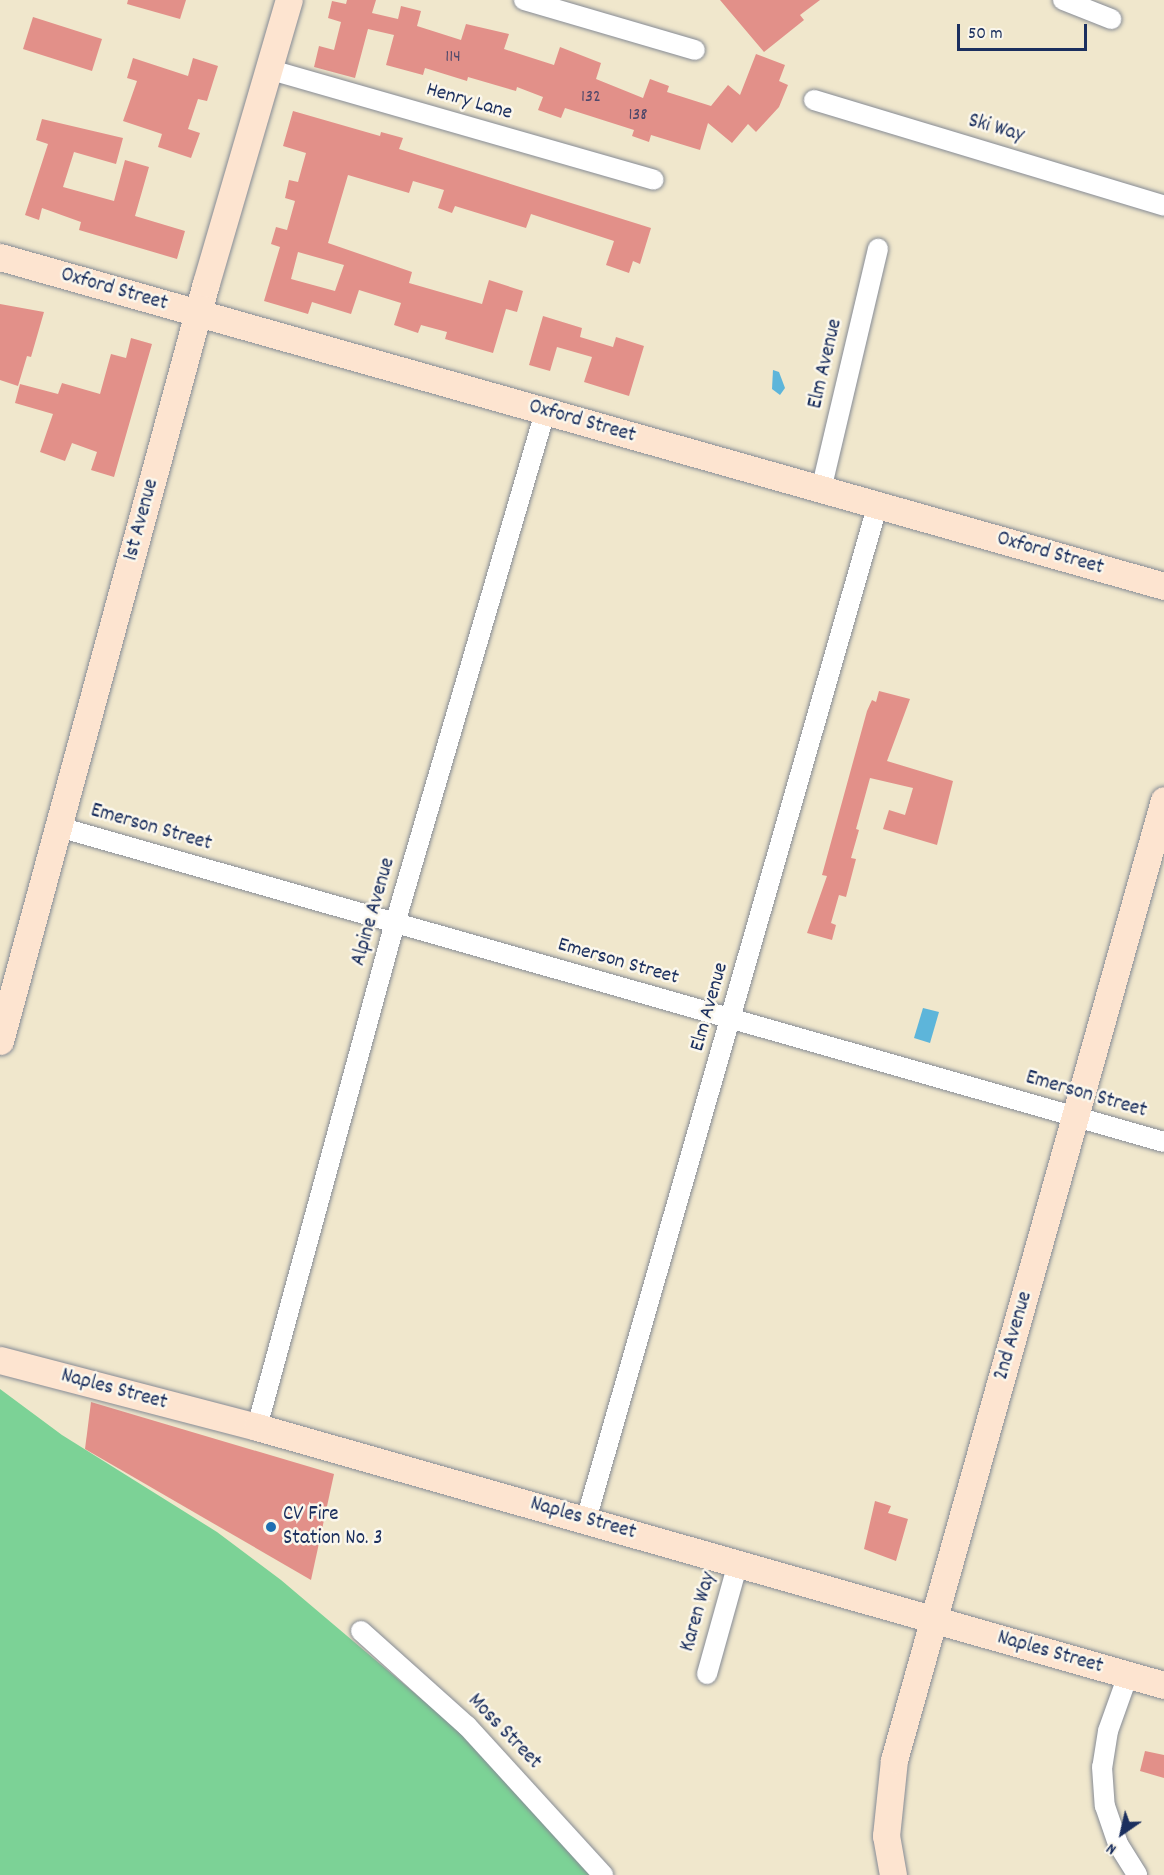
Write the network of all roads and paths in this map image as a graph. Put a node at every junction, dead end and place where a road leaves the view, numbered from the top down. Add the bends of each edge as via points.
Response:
1 (289, 0) edge
2 (524, 0) edge
3 (1063, 0) edge
4 (1111, 19) dead end
5 (695, 50) dead end
6 (271, 70) junction
7 (814, 100) dead end
8 (654, 180) dead end
9 (1164, 206) edge
10 (878, 249) dead end
11 (0, 258) edge
12 (198, 314) junction
13 (545, 412) junction
14 (821, 490) junction
15 (878, 507) junction
16 (1164, 586) edge
17 (1164, 800) edge
18 (59, 827) junction
19 (396, 923) junction
20 (732, 1019) junction
21 (0, 1041) edge
22 (1077, 1117) junction
23 (1164, 1142) edge
24 (0, 1360) edge
25 (256, 1427) junction
26 (586, 1520) junction
27 (738, 1563) junction
28 (934, 1620) junction
29 (361, 1631) dead end
30 (706, 1674) dead end
31 (1128, 1675) junction
32 (1164, 1685) edge
33 (603, 1875) edge
34 (893, 1875) edge
35 (1137, 1875) edge

1 - 6 street, 1st Avenue
2 - 5 street
3 - 4 street
6 - 8 street, Henry Lane
6 - 12 street, 1st Avenue
7 - 9 street, Ski Way
10 - 14 street, Elm Avenue
11 - 12 street, Oxford Street
12 - 13 street, Oxford Street
12 - 18 street, 1st Avenue
13 - 14 street, Oxford Street
13 - 19 street, Alpine Avenue
14 - 15 street, Oxford Street
15 - 16 street, Oxford Street
15 - 20 street, Elm Avenue
17 - 22 street, 2nd Avenue
18 - 19 street, Emerson Street
18 - 21 street, 1st Avenue
19 - 20 street, Emerson Street
19 - 25 street, Alpine Avenue
20 - 22 street, Emerson Street
20 - 26 street, Elm Avenue
22 - 23 street, Emerson Street
22 - 28 street, 2nd Avenue
24 - 25 street, Naples Street
25 - 26 street, Naples Street
26 - 27 street, Naples Street
27 - 28 street, Naples Street
27 - 30 street, Karen Way
28 - 31 street, Naples Street
28 - 34 street, 2nd Avenue via 894,1760 886,1836
29 - 33 street, Moss Street via 467,1726
31 - 32 street, Naples Street
31 - 35 street via 1108,1731 1102,1767 1105,1806 1118,1844

